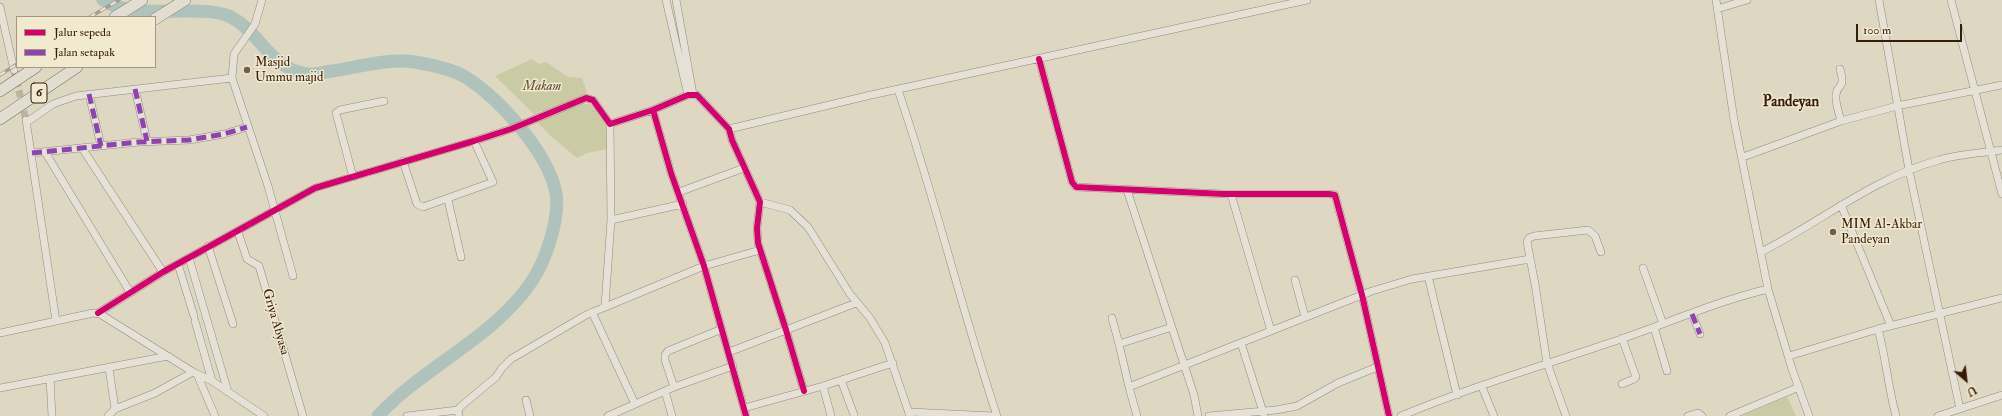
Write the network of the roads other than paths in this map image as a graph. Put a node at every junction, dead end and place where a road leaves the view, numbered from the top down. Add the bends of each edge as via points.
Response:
1 (142, 0) edge
2 (185, 0) edge
3 (262, 0) edge
4 (666, 0) edge
5 (676, 0) edge
6 (1308, 0) edge
7 (1716, 0) edge
8 (1748, 0) edge
9 (1879, 0) edge
10 (1951, 0) edge
11 (0, 6) edge
12 (1717, 8) junction
13 (117, 16) edge
14 (1, 17) edge
15 (156, 18) edge
16 (6, 32) junction
17 (0, 37) edge
18 (1039, 59) junction
19 (34, 68) edge
20 (76, 68) edge
21 (1840, 69) dead end
22 (14, 70) tunnel mouth
23 (232, 78) junction
24 (2002, 85) edge
25 (135, 90) junction
26 (898, 90) junction
27 (1975, 90) junction
28 (0, 91) edge
29 (89, 94) junction
30 (691, 94) junction
31 (384, 101) dead end
32 (1897, 106) junction
33 (653, 110) junction
34 (0, 119) edge
35 (1841, 121) junction
36 (610, 124) junction
37 (247, 127) junction
38 (729, 129) junction
39 (147, 141) junction
40 (474, 141) junction
41 (101, 146) junction
42 (82, 148) junction
43 (2002, 150) edge
44 (45, 152) junction
45 (1990, 152) junction
46 (32, 153) junction
47 (1743, 158) junction
48 (403, 161) junction
49 (744, 168) junction
50 (1909, 170) junction
51 (353, 177) junction
52 (1127, 190) junction
53 (679, 192) junction
54 (1231, 194) junction
55 (2002, 194) edge
56 (448, 200) junction
57 (760, 202) junction
58 (683, 204) junction
59 (1841, 205) junction
60 (275, 208) junction
61 (611, 220) junction
62 (239, 235) dead end
63 (208, 246) junction
64 (760, 250) junction
65 (1601, 252) dead end
66 (1761, 252) junction
67 (461, 257) dead end
68 (190, 258) junction
69 (1530, 259) junction
70 (178, 264) junction
71 (704, 266) junction
72 (1643, 268) dead end
73 (163, 272) junction
74 (293, 276) dead end
75 (1428, 276) junction
76 (1295, 280) dead end
77 (1768, 289) junction
78 (130, 292) junction
79 (1362, 294) junction
80 (2002, 298) edge
81 (856, 303) junction
82 (605, 306) junction
83 (592, 312) junction
84 (98, 313) junction
85 (1692, 314) junction
86 (1941, 314) junction
87 (1112, 318) dead end
88 (1305, 318) junction
89 (56, 321) junction
90 (233, 324) dead end
91 (1663, 324) junction
92 (1891, 326) junction
93 (1172, 327) junction
94 (1654, 327) junction
95 (722, 329) junction
96 (1878, 329) junction
97 (786, 330) junction
98 (1271, 331) junction
99 (0, 333) edge
100 (1700, 334) dead end
101 (1622, 338) junction
102 (1241, 343) junction
103 (1120, 344) junction
104 (729, 352) junction
105 (168, 356) junction
106 (1789, 356) junction
107 (893, 363) junction
108 (1547, 363) junction
109 (1184, 364) junction
110 (733, 366) junction
111 (1377, 367) junction
112 (109, 368) junction
113 (1667, 371) dead end
114 (195, 373) junction
115 (50, 378) junction
116 (841, 380) junction
117 (212, 381) junction
118 (1622, 384) dead end
119 (824, 386) junction
120 (1482, 386) junction
121 (674, 387) junction
122 (1129, 387) junction
123 (1799, 387) junction
124 (0, 388) edge
125 (665, 391) junction
126 (804, 391) junction
127 (228, 392) junction
128 (1457, 395) junction
129 (2002, 395) edge
130 (526, 400) dead end
131 (635, 404) junction
132 (115, 409) junction
133 (1960, 409) junction
134 (745, 412) edge
135 (458, 413) edge
136 (910, 414) edge
137 (1264, 414) edge
138 (854, 415) dead end
139 (52, 416) edge
140 (108, 416) edge
141 (215, 416) edge
142 (264, 416) edge
143 (303, 416) edge
144 (406, 416) edge
145 (530, 416) edge
146 (608, 416) edge
147 (672, 416) edge
148 (831, 416) edge
149 (993, 416) edge
150 (997, 416) edge
151 (1137, 416) edge
152 (1198, 416) edge
153 (1209, 416) edge
154 (1389, 416) edge
155 (1401, 416) edge
156 (1494, 416) edge
157 (1566, 416) edge
158 (1688, 416) edge
159 (1702, 416) edge
160 (1730, 416) edge
161 (1809, 416) edge
162 (1896, 416) edge
163 (1938, 416) edge

1 - 13 highway
2 - 15 highway
3 - 23 street via 255,24 234,54
4 - 30 street
5 - 30 street
6 - 18 street
7 - 12 street
8 - 12 street
9 - 32 street
10 - 27 street
11 - 14 street
12 - 47 street via 1734,120
14 - 16 street
16 - 17 street
16 - 22 street
18 - 26 street
18 - 52 street via 1073,184 1078,188
19 - 28 highway, 6
20 - 34 highway, 6
21 - 35 street via 1843,79 1836,97
23 - 25 street
23 - 37 street
24 - 27 street
25 - 29 street
25 - 39 street
26 - 38 street
26 - 150 street via 920,154
27 - 32 street
27 - 45 street
29 - 41 street
29 - 46 street via 65,98 26,121
30 - 33 street
30 - 38 street via 698,96
31 - 51 street via 336,113
32 - 35 street
32 - 50 street
33 - 36 street
33 - 53 street
35 - 47 street
36 - 40 street via 593,100 588,98
36 - 61 street
37 - 39 street via 204,138
37 - 60 street
38 - 49 street
39 - 41 street
40 - 48 street
40 - 56 street via 493,182
41 - 42 street
42 - 44 street
42 - 73 street
43 - 45 street
44 - 46 street
44 - 78 street
45 - 50 street via 1946,158
45 - 55 street
46 - 89 street
47 - 66 street
48 - 51 street
48 - 56 street via 419,206
49 - 53 street
49 - 57 street
50 - 59 street
50 - 86 street
51 - 60 street via 315,188
52 - 54 street
52 - 93 street
53 - 58 street
54 - 79 street via 1335,195
54 - 98 street
56 - 67 street
57 - 64 street via 757,236
57 - 81 street via 790,210 800,217
58 - 61 street
58 - 71 street
59 - 66 street
59 - 92 street
60 - 63 street
60 - 74 street
61 - 82 street
62 - 143 street, Griya Abyasa via 248,261 259,266
63 - 68 street
63 - 90 street
64 - 71 street
64 - 97 street
65 - 69 street via 1595,236 1584,229 1529,238 1526,242
66 - 77 street
68 - 70 street
68 - 127 street
69 - 75 street
69 - 108 street
70 - 73 street
70 - 117 street
71 - 82 street
71 - 95 street
72 - 91 street
73 - 78 street
75 - 79 street
75 - 128 street
76 - 88 street
77 - 85 street via 1740,296
77 - 106 street
78 - 84 street
79 - 88 street
79 - 111 street
80 - 86 street
81 - 97 street
81 - 107 street via 876,327
82 - 83 street
83 - 131 street
83 - 135 street via 512,360
84 - 89 street
84 - 105 street
85 - 91 street
85 - 100 street
86 - 92 street
86 - 133 street
87 - 103 street
88 - 98 street
89 - 99 street
91 - 94 street
92 - 96 street
93 - 103 street
93 - 109 street
94 - 101 street
94 - 113 street
95 - 104 street
95 - 121 street via 668,351 665,360
96 - 106 street
96 - 162 street
97 - 104 street
97 - 126 street
98 - 102 street
101 - 108 street
101 - 118 street via 1636,377
102 - 109 street
102 - 137 street
103 - 122 street
104 - 110 street
105 - 112 street
105 - 114 street
106 - 123 street
107 - 116 street
107 - 136 street
108 - 120 street
108 - 157 street
109 - 122 street
109 - 152 street
110 - 121 street
110 - 134 street
111 - 137 street via 1338,382 1297,406
111 - 154 street
112 - 115 street
112 - 132 street
114 - 117 street
114 - 132 street
114 - 141 street
115 - 124 street
115 - 139 street
116 - 119 street
116 - 138 street
117 - 127 street
119 - 126 street
119 - 148 street
120 - 128 street
120 - 156 street
121 - 125 street
122 - 151 street
123 - 160 street
123 - 161 street
125 - 131 street
125 - 147 street
126 - 134 street
127 - 142 street
128 - 155 street
129 - 133 street
130 - 145 street
131 - 146 street
132 - 140 street
133 - 163 street
135 - 144 street
136 - 149 street
137 - 153 street
158 - 159 street via 1698,412

